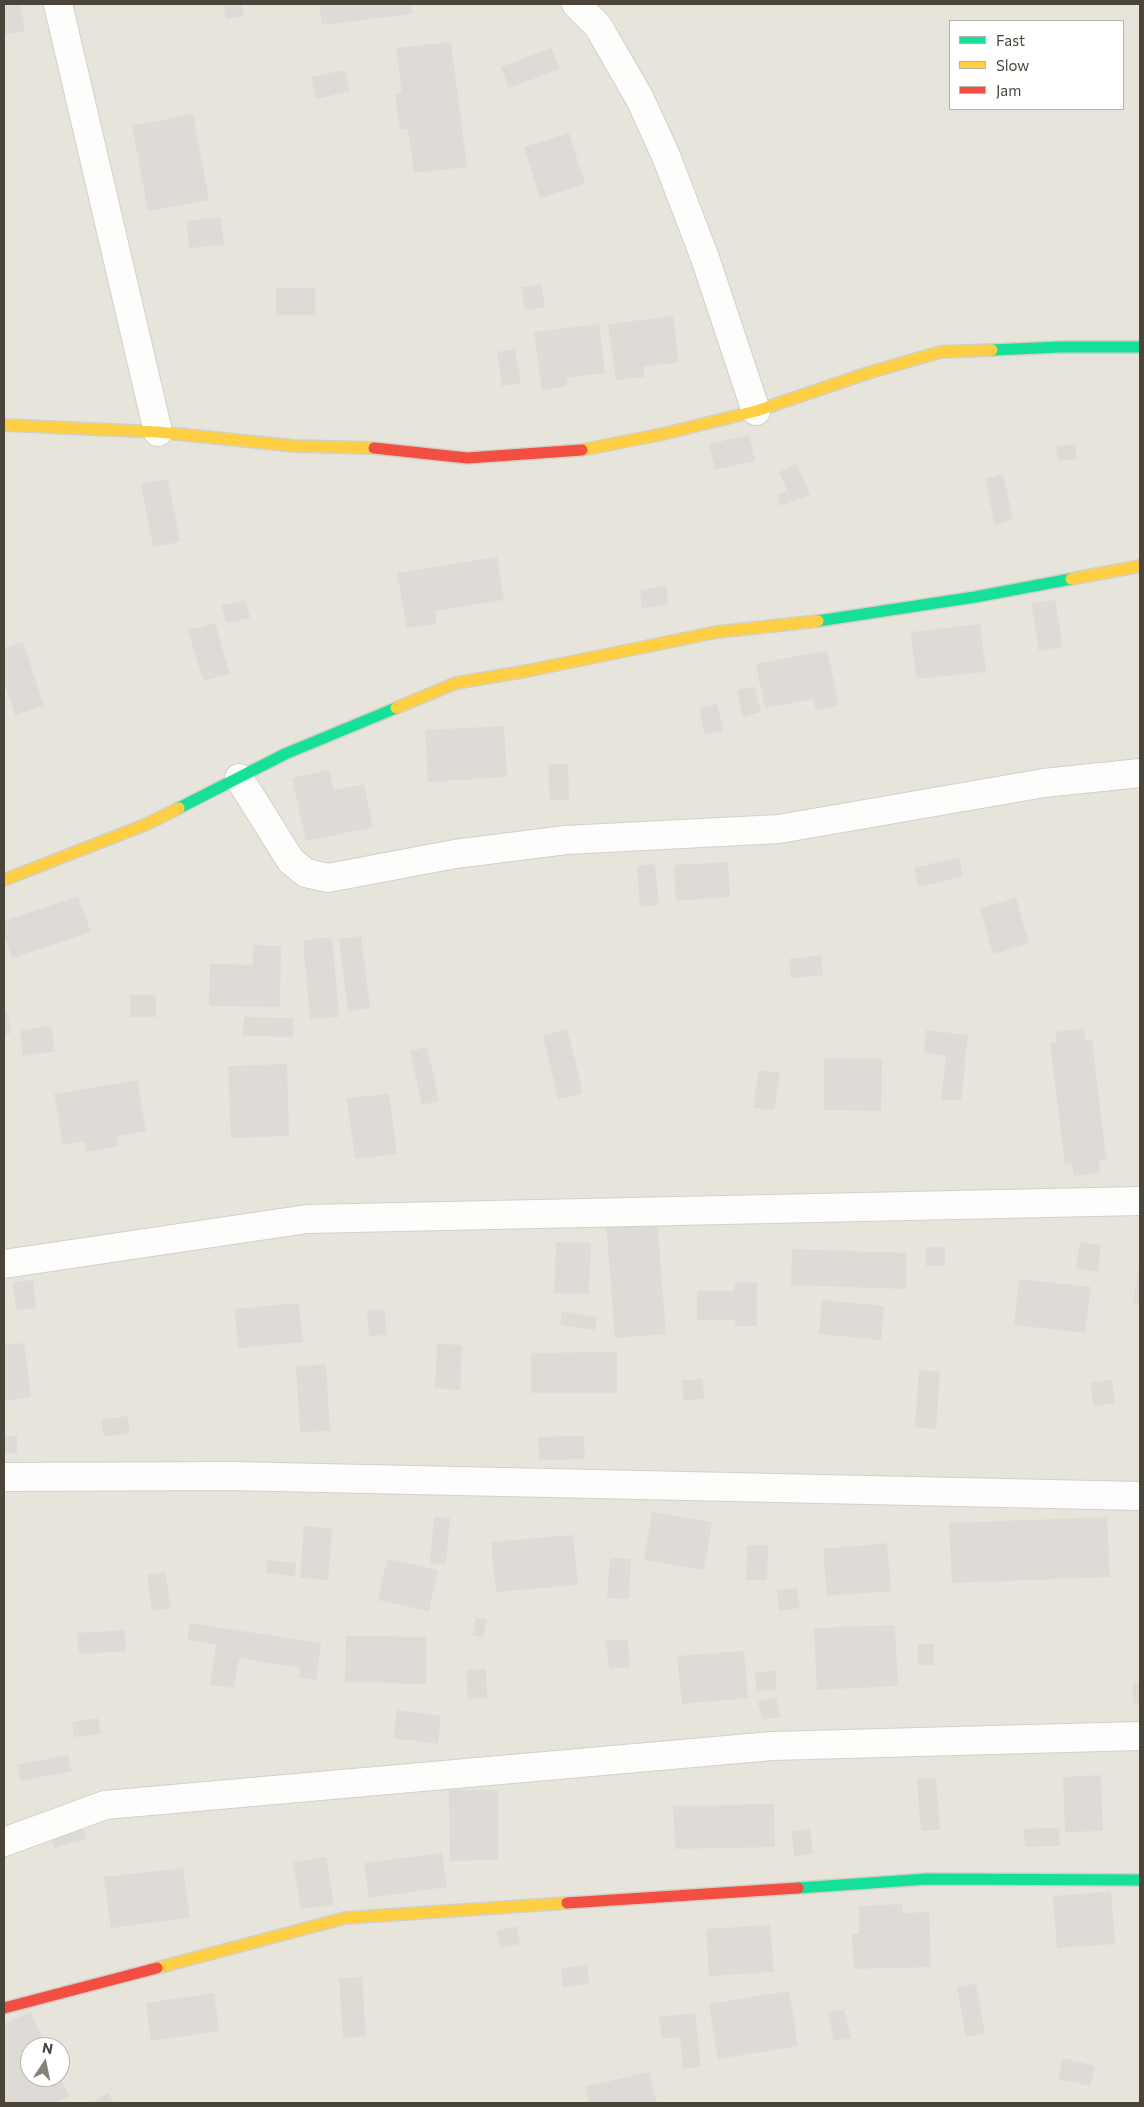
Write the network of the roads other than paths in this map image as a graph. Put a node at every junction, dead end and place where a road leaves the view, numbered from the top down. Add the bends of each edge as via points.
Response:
1 (58, 4) edge
2 (576, 4) edge
3 (1140, 347) edge
4 (756, 411) junction
5 (4, 425) edge
6 (158, 432) junction
7 (1140, 566) edge
8 (1140, 773) edge
9 (239, 778) junction
10 (4, 880) edge
11 (1140, 1201) edge
12 (4, 1264) edge
13 (4, 1477) edge
14 (1140, 1496) edge
15 (1140, 1736) edge
16 (4, 1842) edge
17 (1140, 1880) edge
18 (4, 2008) edge

1 - 6 street
2 - 4 street via 598,26 640,99 666,156 705,258
3 - 4 street via 1060,346 940,352 868,372
4 - 6 street via 580,450 466,458 381,448 294,446
5 - 6 street
7 - 9 street via 975,597 805,623 717,632 456,683 285,754
8 - 9 street via 1044,783 779,828 566,840 455,854 328,878 306,873 291,861
9 - 10 street via 147,824
11 - 12 street via 307,1219
13 - 14 street via 231,1476
15 - 16 street via 772,1746 105,1806
17 - 18 street via 927,1879 345,1918

